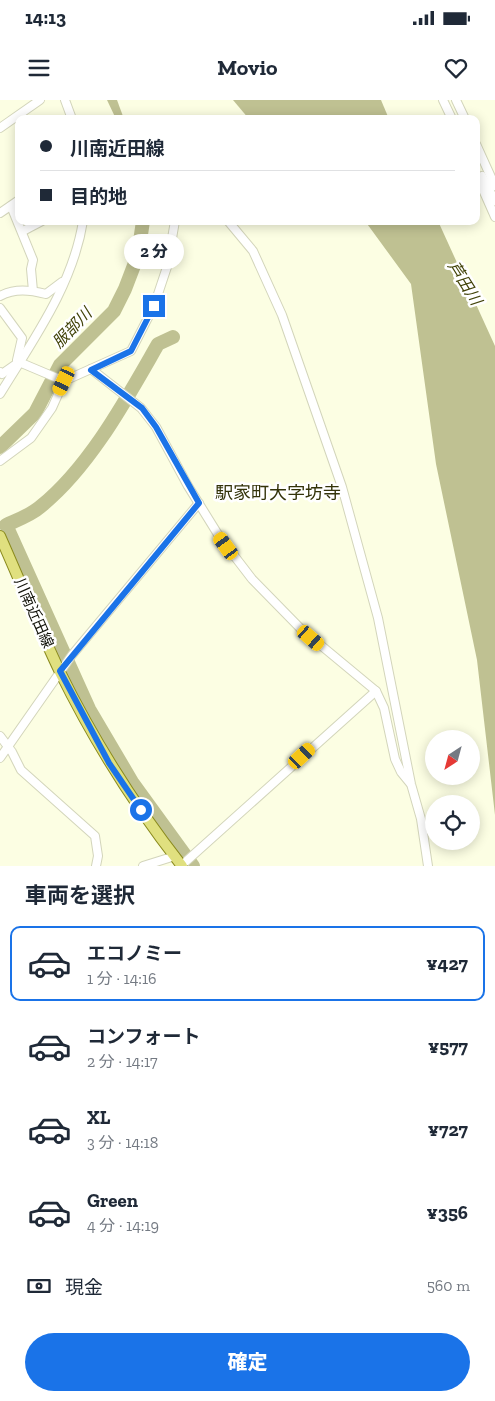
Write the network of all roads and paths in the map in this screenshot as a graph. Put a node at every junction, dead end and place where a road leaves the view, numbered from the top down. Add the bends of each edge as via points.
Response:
1 (40, 100) edge
2 (65, 100) edge
3 (443, 100) edge
4 (456, 100) edge
5 (19, 115) edge
6 (71, 115) edge
7 (450, 115) edge
8 (463, 115) edge
9 (15, 118) edge
10 (0, 128) edge
11 (480, 153) edge
12 (480, 172) edge
13 (480, 183) edge
14 (495, 186) edge
15 (495, 201) edge
16 (15, 203) edge
17 (11, 206) junction
18 (0, 213) edge
19 (15, 215) edge
20 (495, 217) edge
21 (19, 225) edge
22 (34, 225) edge
23 (81, 225) edge
24 (174, 225) edge
25 (231, 225) edge
26 (22, 231) junction
27 (65, 280) junction
28 (33, 291) junction
29 (0, 296) edge
30 (0, 308) edge
31 (18, 362) junction
32 (91, 370) junction
33 (0, 372) edge
34 (63, 381) junction
35 (0, 394) edge
36 (0, 461) edge
37 (199, 503) junction
38 (0, 536) edge
39 (60, 671) junction
40 (376, 691) junction
41 (0, 736) edge
42 (8, 747) junction
43 (0, 758) edge
44 (411, 784) junction
45 (174, 856) junction
46 (96, 866) edge
47 (143, 866) edge
48 (182, 866) edge
49 (428, 866) edge

1 - 5 street
2 - 6 street
3 - 7 street
4 - 8 street
9 - 10 street
11 - 14 street
12 - 15 street
13 - 20 street
16 - 17 street
17 - 18 street
17 - 19 street
21 - 26 street
22 - 26 street
23 - 27 street
24 - 32 street via 167,267 154,306 131,351
25 - 44 street via 253,251 282,315 342,487 378,618
26 - 28 street via 33,260
27 - 28 street via 46,294
27 - 31 street
28 - 29 street via 11,290
30 - 31 street via 22,338
31 - 33 street via 2,374
31 - 34 street
31 - 35 street
32 - 34 street
32 - 37 street via 142,408
34 - 36 street via 52,408 31,438
37 - 39 street
37 - 40 street via 252,579 300,628
38 - 39 main road, 川南近田線
39 - 42 street
39 - 45 main road, 川南近田線 via 109,763
40 - 44 street via 384,708 395,759 400,772
40 - 48 street
41 - 42 street
42 - 43 street
42 - 46 street via 21,770 95,836
44 - 49 street via 421,819
45 - 47 street
45 - 48 main road, 川南近田線

